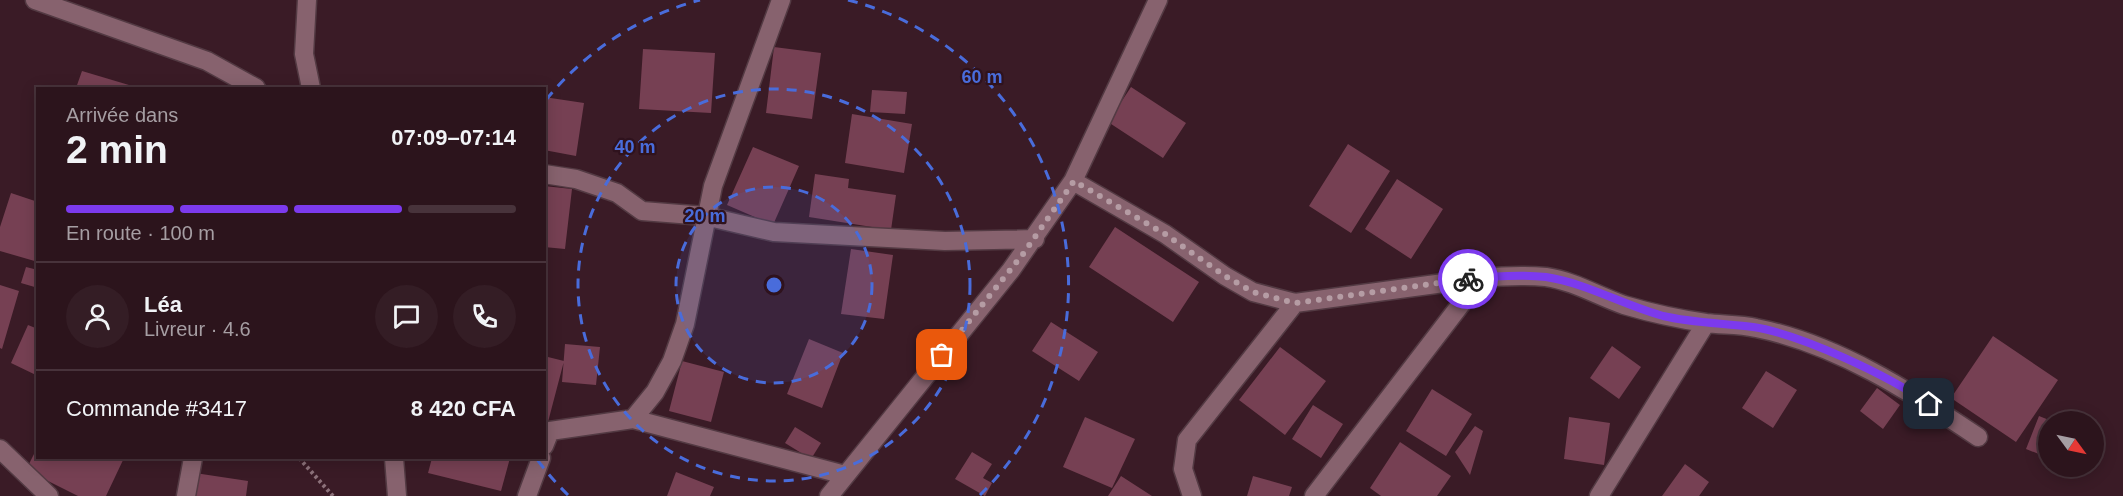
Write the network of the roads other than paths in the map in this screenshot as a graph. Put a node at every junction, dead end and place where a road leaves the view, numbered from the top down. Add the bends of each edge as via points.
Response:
1 (35, 0) edge
2 (307, 0) edge
3 (781, 0) edge
4 (1158, 0) edge
5 (254, 87) edge
6 (311, 87) edge
7 (546, 174) edge
8 (1074, 181) junction
9 (705, 216) junction
10 (1035, 239) junction
11 (1481, 278) junction
12 (1295, 303) junction
13 (1706, 323) junction
14 (633, 419) junction
15 (1978, 437) dead end
16 (546, 441) edge
17 (0, 449) edge
18 (193, 459) edge
19 (394, 459) edge
20 (541, 459) edge
21 (845, 475) junction
22 (49, 496) edge
23 (186, 496) edge
24 (397, 496) edge
25 (527, 496) edge
26 (829, 496) edge
27 (1192, 496) edge
28 (1314, 496) edge
29 (1599, 496) edge

1 - 5 street via 207,61
2 - 6 street via 304,54
3 - 9 street via 741,102
4 - 8 street
7 - 9 street via 576,179 617,193 642,211
8 - 10 street
8 - 12 street via 1253,292
9 - 10 street via 774,232 945,241
9 - 14 street via 682,333 655,392
10 - 21 street
11 - 12 street
11 - 13 street via 1548,278 1584,287 1633,307
11 - 28 street
12 - 27 street via 1187,440 1183,469
13 - 15 street via 1755,327 1812,346 1912,392
13 - 29 street
14 - 16 street via 550,431
14 - 21 street
17 - 22 street
18 - 23 street
19 - 24 street
20 - 25 street
21 - 26 street

